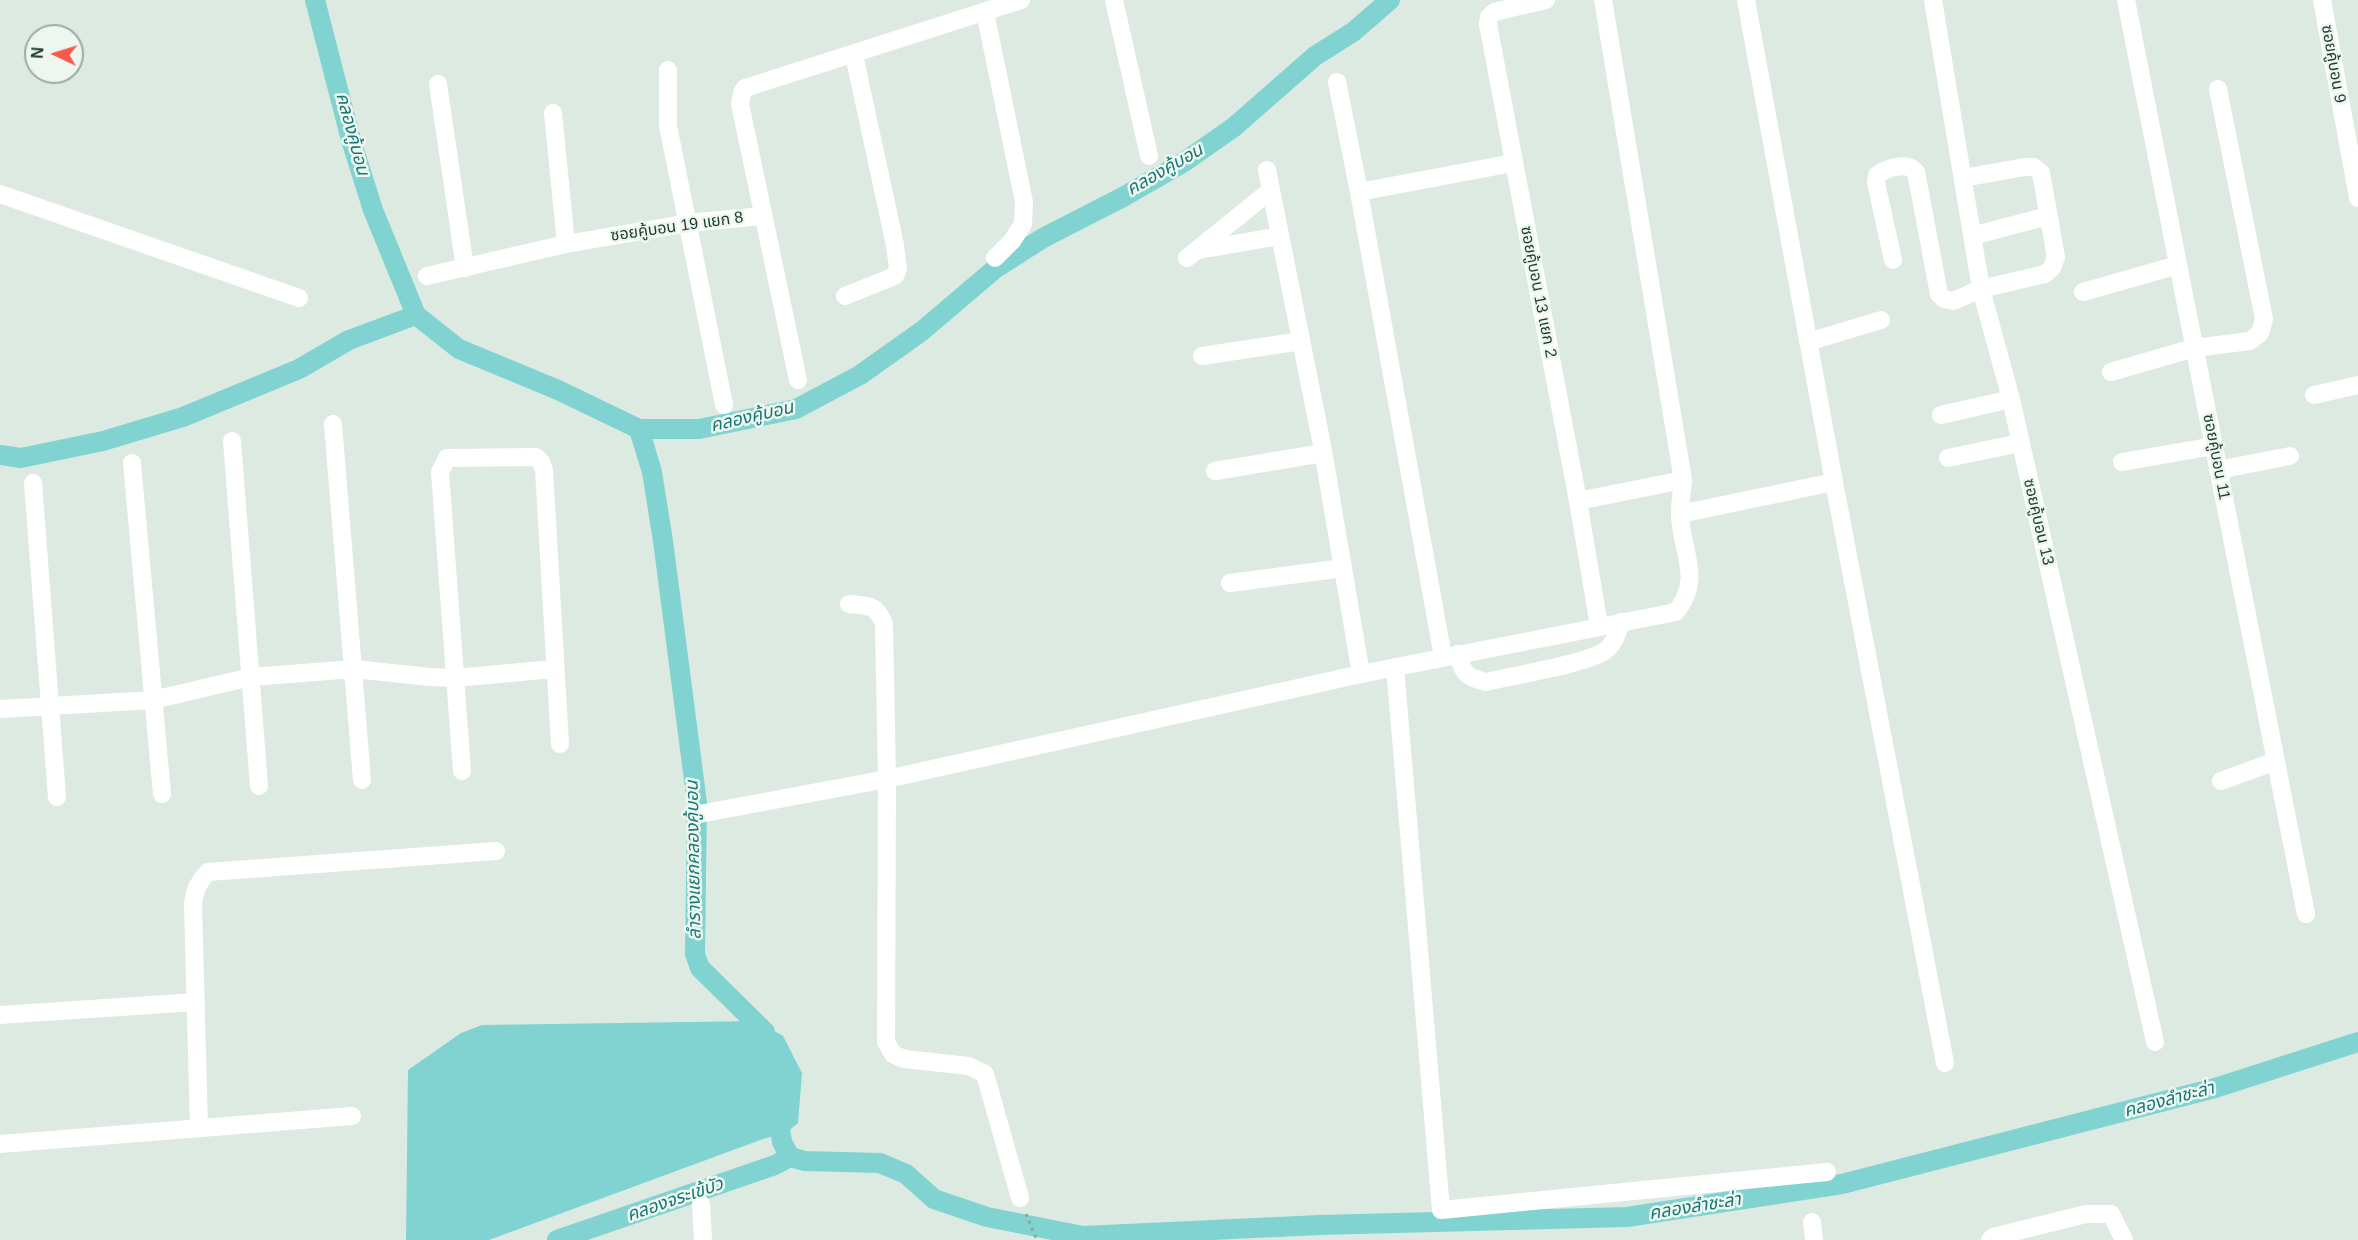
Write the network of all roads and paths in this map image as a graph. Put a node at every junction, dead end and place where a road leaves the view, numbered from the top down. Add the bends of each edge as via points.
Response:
1 (1022, 0) edge
2 (1114, 0) edge
3 (1546, 0) edge
4 (1603, 0) edge
5 (1746, 0) edge
6 (1933, 0) edge
7 (2126, 0) edge
8 (2322, 0) edge
9 (985, 12) junction
10 (854, 55) junction
11 (668, 70) dead end
12 (1336, 82) dead end
13 (438, 84) dead end
14 (2218, 89) dead end
15 (553, 113) dead end
16 (1149, 156) dead end
17 (1514, 163) junction
18 (1268, 170) dead end
19 (1963, 178) junction
20 (1271, 190) junction
21 (1359, 192) junction
22 (0, 194) edge
23 (2358, 198) edge
24 (762, 216) junction
25 (2048, 216) junction
26 (689, 223) junction
27 (1280, 236) junction
28 (1972, 236) junction
29 (566, 244) junction
30 (995, 258) dead end
31 (1893, 260) dead end
32 (2178, 265) junction
33 (465, 268) junction
34 (427, 276) dead end
35 (1981, 290) junction
36 (2083, 292) dead end
37 (845, 296) dead end
38 (299, 298) dead end
39 (1881, 320) dead end
40 (1301, 340) junction
41 (1808, 342) junction
42 (2194, 348) junction
43 (1202, 356) dead end
44 (2111, 372) dead end
45 (798, 380) dead end
46 (2358, 385) edge
47 (2314, 395) dead end
48 (2011, 399) junction
49 (724, 405) dead end
50 (1941, 415) dead end
51 (333, 424) dead end
52 (232, 441) dead end
53 (2020, 442) junction
54 (2214, 446) junction
55 (1323, 453) junction
56 (2290, 456) dead end
57 (1948, 458) dead end
58 (2122, 462) dead end
59 (132, 463) dead end
60 (2218, 470) junction
61 (1215, 471) dead end
62 (1683, 480) junction
63 (1834, 482) junction
64 (33, 483) dead end
65 (1578, 501) junction
66 (1680, 514) junction
67 (1343, 568) junction
68 (1230, 583) dead end
69 (849, 604) dead end
70 (1621, 622) junction
71 (1599, 626) junction
72 (1450, 656) junction
73 (1395, 667) junction
74 (354, 669) junction
75 (554, 669) junction
76 (1361, 674) junction
77 (251, 677) junction
78 (455, 678) junction
79 (153, 699) junction
80 (50, 707) junction
81 (0, 709) edge
82 (560, 744) dead end
83 (2276, 761) junction
84 (462, 771) dead end
85 (886, 779) junction
86 (362, 780) dead end
87 (2221, 781) dead end
88 (259, 786) dead end
89 (162, 794) dead end
90 (57, 797) dead end
91 (699, 814) dead end
92 (496, 851) dead end
93 (2306, 914) dead end
94 (196, 1002) junction
95 (0, 1015) edge
96 (2155, 1042) dead end
97 (1945, 1063) dead end
98 (352, 1116) dead end
99 (199, 1128) junction
100 (0, 1144) edge
101 (1827, 1172) dead end
102 (1020, 1198) joint
103 (701, 1204) dead end
104 (704, 1240) edge
105 (1037, 1240) edge
106 (1990, 1240) edge
107 (2124, 1240) edge

1 - 9 street, ซอยคู้บอน 19 แยก 8
2 - 16 street
3 - 17 street, ซอยคู้บอน 13 แยก 2 via 1494,12 1489,17
4 - 62 street
5 - 41 street
6 - 19 street, ซอยคู้บอน 13
7 - 32 street, ซอยคู้บอน 11
8 - 23 street, ซอยคู้บอน 9
9 - 10 street, ซอยคู้บอน 19 แยก 8
9 - 30 street via 1024,202 1023,224
10 - 24 street, ซอยคู้บอน 19 แยก 8 via 746,88 742,93 740,104
10 - 37 street via 898,269 893,277
11 - 26 street via 668,126
12 - 21 street
13 - 33 street
14 - 42 street via 2264,319 2260,333 2250,341
15 - 29 street
17 - 21 street
17 - 65 street, ซอยคู้บอน 13 แยก 2
18 - 20 street
19 - 25 street via 2034,167 2041,173
19 - 28 street, ซอยคู้บอน 13
20 - 27 street
20 - 27 street via 1191,254
21 - 72 street
22 - 38 street
24 - 26 street, ซอยคู้บอน 19 แยก 8
24 - 45 street
25 - 28 street
25 - 35 street via 2056,257 2052,268 2045,274
26 - 29 street, ซอยคู้บอน 19 แยก 8
26 - 49 street
27 - 40 street
28 - 35 street, ซอยคู้บอน 13
29 - 33 street, ซอยคู้บอน 19 แยก 8
31 - 35 street via 1877,175 1906,165 1916,172 1939,294 1953,301
32 - 36 street
32 - 42 street, ซอยคู้บอน 11
33 - 34 street, ซอยคู้บอน 19 แยก 8
35 - 48 street, ซอยคู้บอน 13
39 - 41 street
40 - 43 street
40 - 55 street
41 - 63 street
42 - 44 street
42 - 54 street, ซอยคู้บอน 11
46 - 47 street
48 - 50 street
48 - 53 street, ซอยคู้บอน 13
51 - 74 street
52 - 77 street
53 - 57 street
53 - 96 street, ซอยคู้บอน 13
54 - 58 street
54 - 60 street, ซอยคู้บอน 11
55 - 61 street
55 - 67 street
56 - 60 street
59 - 79 street
60 - 83 street, ซอยคู้บอน 11
62 - 65 street
62 - 66 street
63 - 66 street
63 - 97 street
64 - 80 street
65 - 71 street, ซอยคู้บอน 13 แยก 2
66 - 70 street via 1691,582 1685,600 1676,612
67 - 68 street
67 - 76 street
69 - 85 street via 873,607 884,624
70 - 71 street
70 - 72 street via 1614,642 1605,652 1486,682 1462,671
71 - 72 street
72 - 73 street
73 - 76 street
73 - 101 street via 1441,1210
74 - 77 street
74 - 78 street
74 - 86 street
75 - 78 street
75 - 78 street via 541,462 536,457 447,458 440,472
75 - 82 street
76 - 85 street
77 - 79 street
77 - 88 street
78 - 84 street
79 - 80 street
79 - 89 street
80 - 81 street
80 - 90 street
83 - 87 street
83 - 93 street, ซอยคู้บอน 11
85 - 91 street
85 - 102 street via 886,1042 892,1054 904,1059 969,1065 985,1074
92 - 94 street via 208,872 194,892
94 - 95 street
94 - 99 street
98 - 99 street
99 - 100 street
102 - 105 path
103 - 104 street
106 - 107 street via 2086,1214 2111,1214

